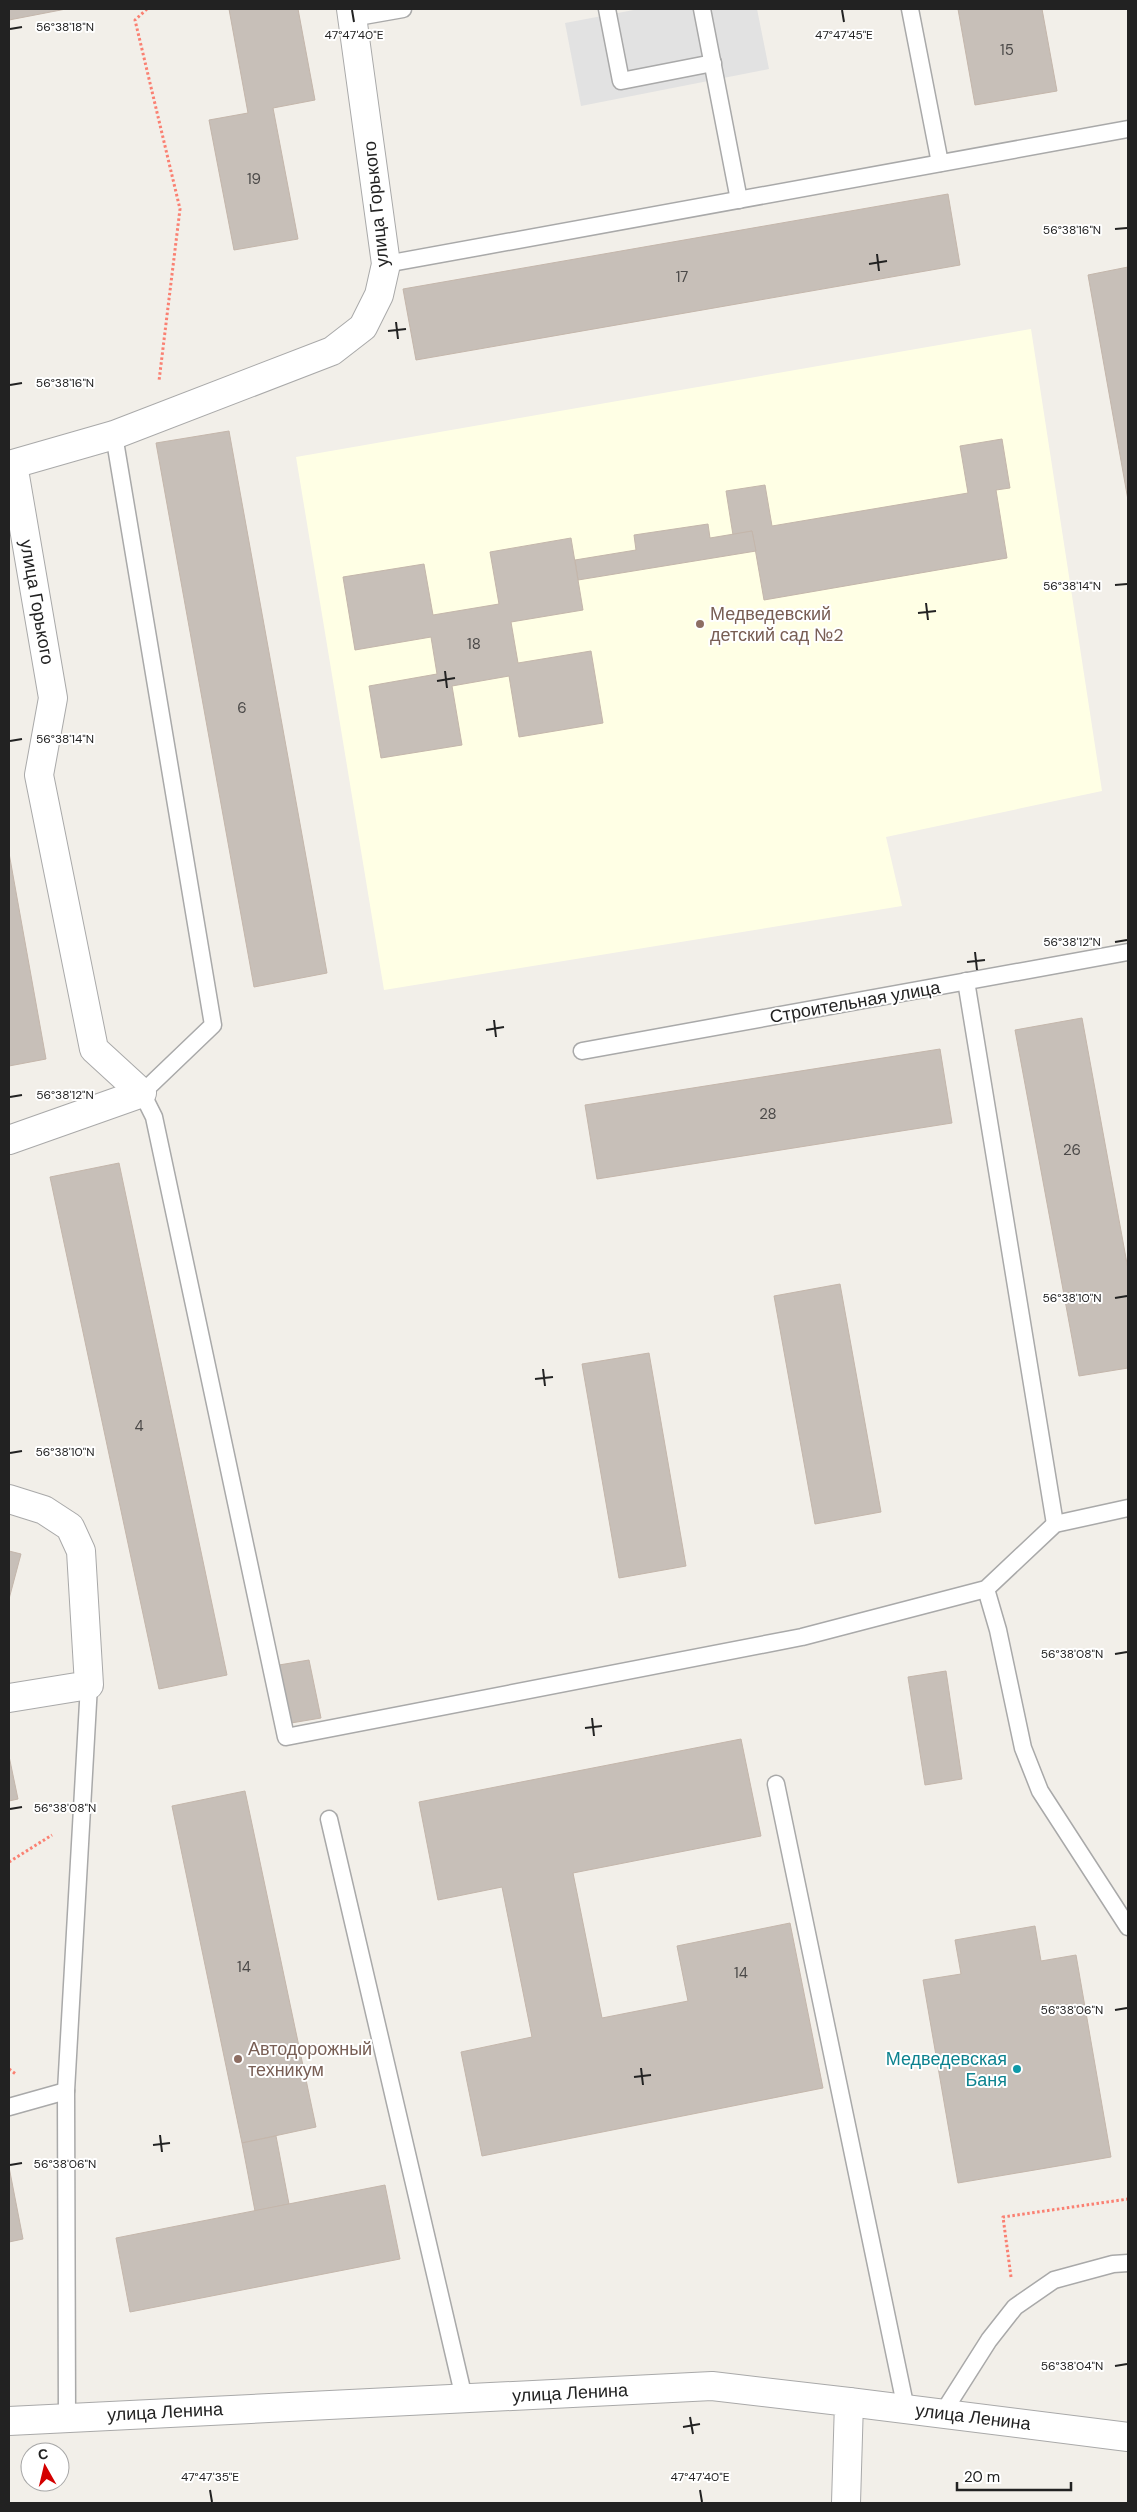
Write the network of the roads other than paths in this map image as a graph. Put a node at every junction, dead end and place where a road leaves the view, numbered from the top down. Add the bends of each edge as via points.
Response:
1 (404, 9) edge
2 (607, 9) edge
3 (702, 9) edge
4 (910, 9) edge
5 (352, 14) edge
6 (713, 63) junction
7 (1128, 129) edge
8 (940, 164) junction
9 (739, 200) junction
10 (386, 264) junction
11 (114, 435) junction
12 (11, 463) edge
13 (1128, 952) edge
14 (966, 982) junction
15 (582, 1052) dead end
16 (142, 1093) junction
17 (9, 1140) edge
18 (9, 1499) edge
19 (1128, 1508) edge
20 (1056, 1524) junction
21 (986, 1589) junction
22 (89, 1685) junction
23 (9, 1698) edge
24 (776, 1784) dead end
25 (329, 1819) dead end
26 (1128, 1927) edge
27 (66, 2091) junction
28 (9, 2107) edge
29 (1128, 2263) edge
30 (464, 2398) junction
31 (849, 2402) junction
32 (906, 2409) junction
33 (942, 2414) junction
34 (67, 2417) junction
35 (9, 2421) edge
36 (1128, 2437) edge
37 (846, 2503) edge

1 - 5 lane
2 - 6 lane via 621,81
3 - 6 lane
4 - 8 lane
5 - 10 street, улица Горького
6 - 9 lane
7 - 8 lane
8 - 9 lane
9 - 10 lane
10 - 11 street, улица Горького via 380,295 363,327 332,351
11 - 12 street, улица Горького
11 - 16 lane via 212,1025
12 - 16 street, улица Горького via 54,698 39,774 94,1050
13 - 14 lane, Строительная улица
14 - 15 lane, Строительная улица
14 - 20 lane
16 - 17 street
16 - 21 lane via 154,1117 286,1737 802,1637
18 - 22 street via 44,1510 70,1527 81,1551
19 - 20 lane
20 - 21 lane
21 - 26 lane via 1023,1748 1040,1791
22 - 23 street
22 - 27 lane
24 - 32 lane
25 - 30 lane
27 - 28 lane
27 - 34 lane
29 - 33 lane via 1054,2280 1015,2307 989,2340
30 - 31 street, улица Ленина via 712,2386
30 - 34 street, улица Ленина
31 - 32 street, улица Ленина
31 - 37 street
32 - 33 street, улица Ленина
33 - 36 street, улица Ленина
34 - 35 street, улица Ленина

